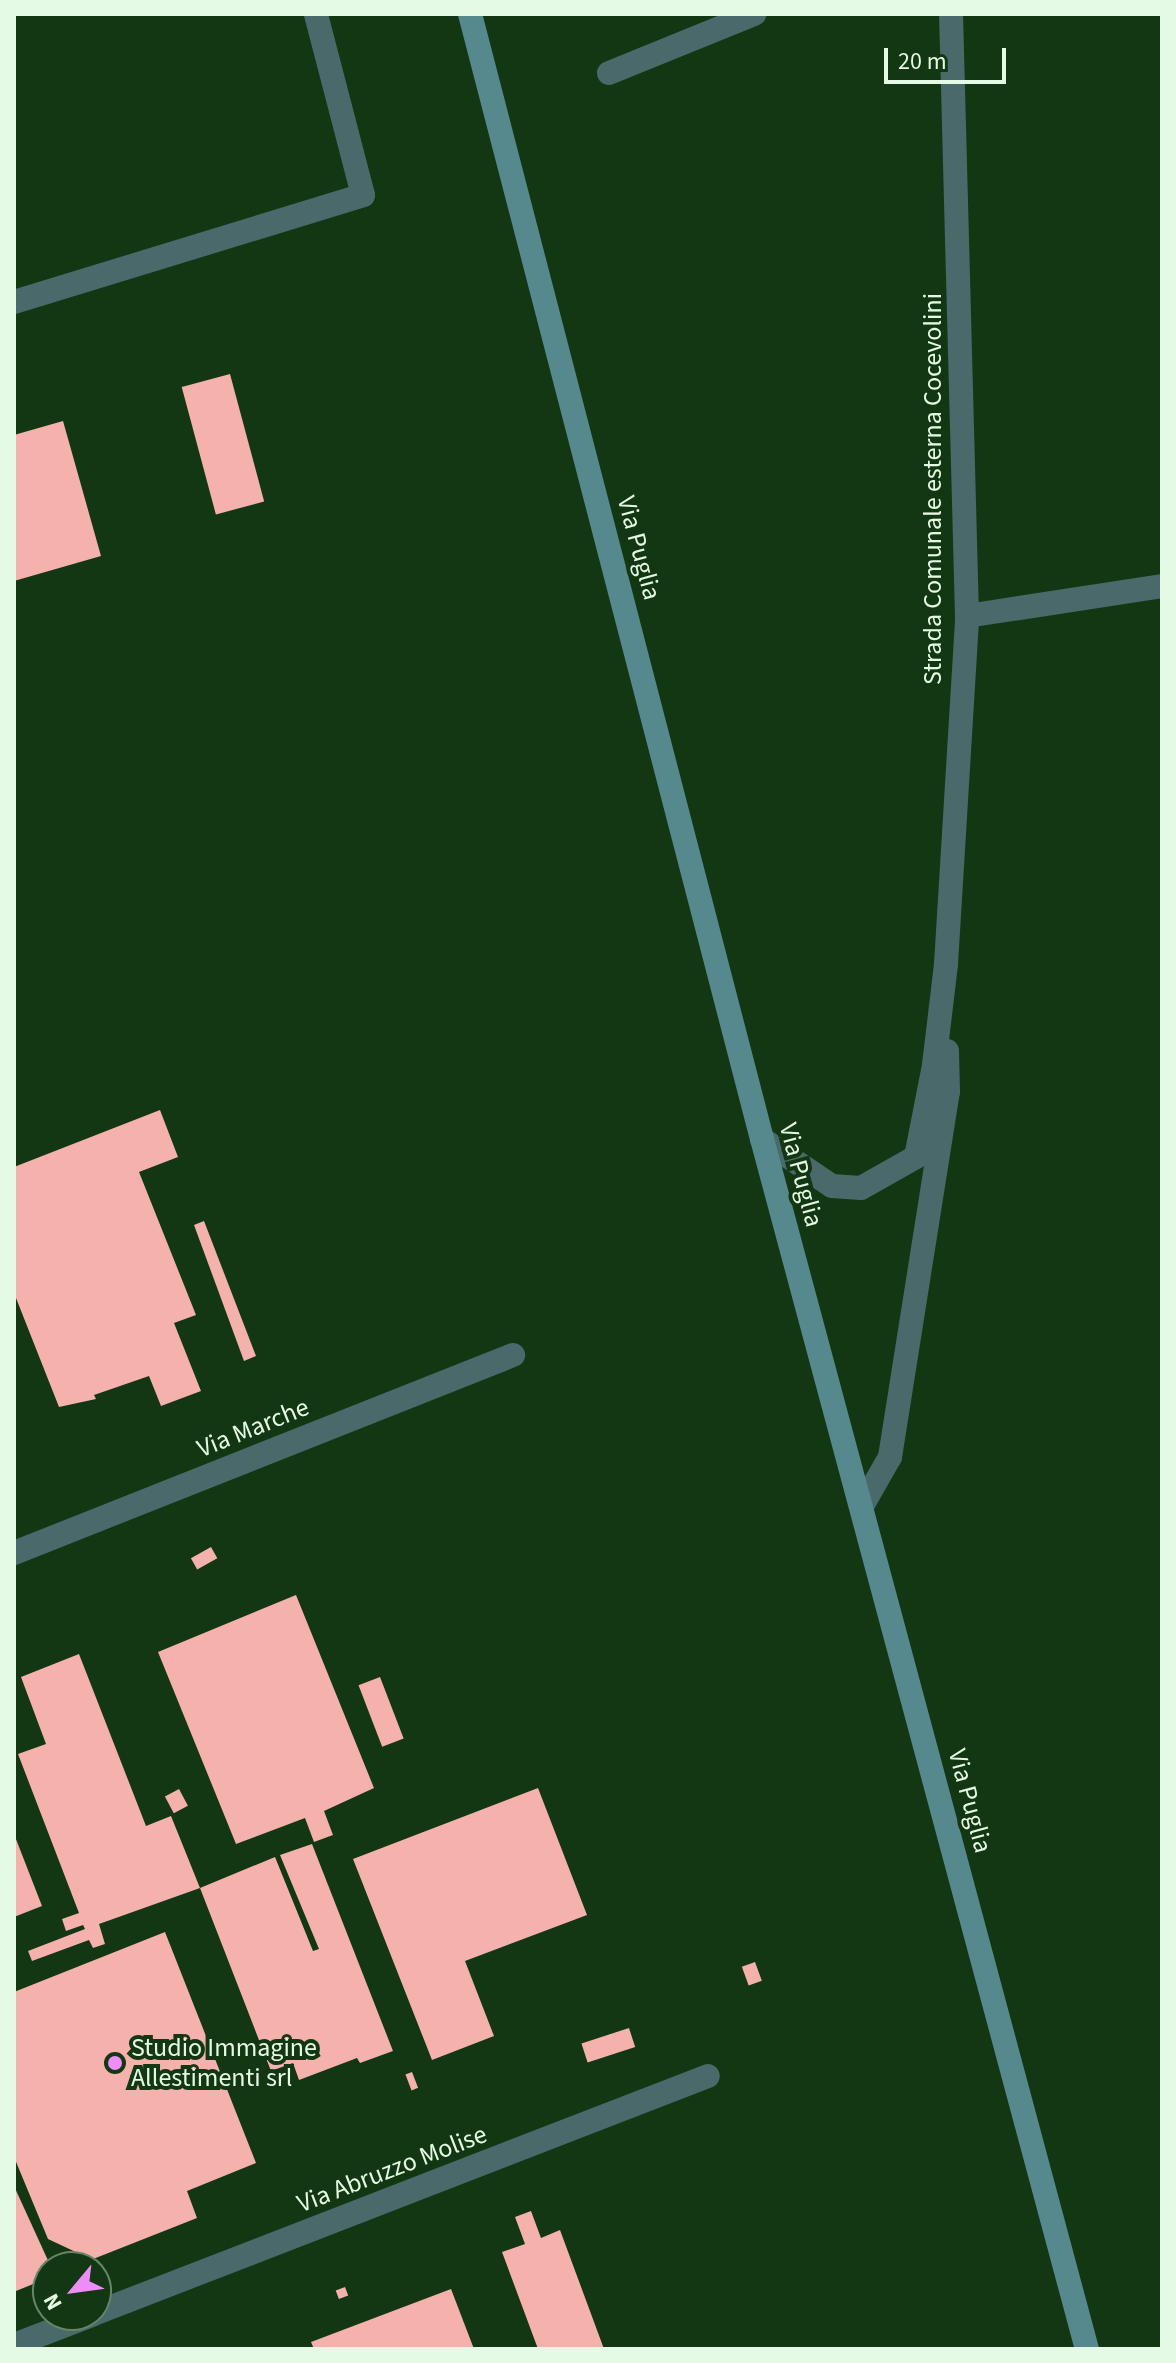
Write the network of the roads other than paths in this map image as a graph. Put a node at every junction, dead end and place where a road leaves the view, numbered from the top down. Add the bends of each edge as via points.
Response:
1 (316, 14) edge
2 (470, 14) edge
3 (754, 14) edge
4 (951, 14) edge
5 (609, 73) dead end
6 (14, 302) edge
7 (1162, 586) edge
8 (967, 616) junction
9 (946, 964) junction
10 (762, 1139) junction
11 (513, 1355) dead end
12 (862, 1506) junction
13 (14, 1553) edge
14 (708, 2076) dead end
15 (112, 2307) edge
16 (50, 2331) edge
17 (14, 2345) edge
18 (1087, 2349) edge

1 - 6 street via 363,195
2 - 10 main road, Via Puglia
3 - 5 street
4 - 8 street, Strada Comunale esterna Cocevolini
7 - 8 street
8 - 9 street, Strada Comunale esterna Cocevolini
9 - 10 street via 916,1157 861,1188 832,1186
9 - 12 street via 948,1092 890,1457
10 - 12 main road, Via Puglia
11 - 13 street, Via Marche
12 - 18 main road, Via Puglia
14 - 15 street, Via Abruzzo Molise
16 - 17 street, Via Abruzzo Molise

